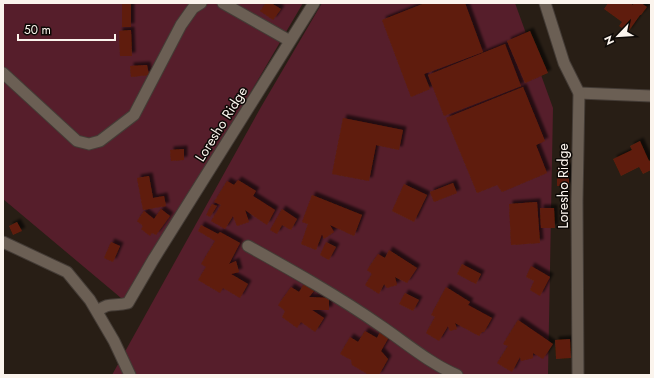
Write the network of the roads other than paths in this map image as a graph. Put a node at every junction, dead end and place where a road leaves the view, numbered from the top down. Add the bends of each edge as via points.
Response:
1 (201, 3) edge
2 (223, 3) edge
3 (314, 3) edge
4 (545, 3) edge
5 (290, 41) junction
6 (3, 73) edge
7 (579, 93) junction
8 (651, 96) edge
9 (3, 242) edge
10 (248, 246) dead end
11 (97, 312) junction
12 (130, 375) edge
13 (457, 375) edge
14 (578, 375) edge

1 - 6 street via 193,8 181,25 134,115 100,141 89,144 77,141
2 - 5 street
3 - 5 street, Loresho Ridge
4 - 7 street, Loresho Ridge via 564,63
5 - 11 street, Loresho Ridge via 128,303 103,306
7 - 8 street
7 - 14 street, Loresho Ridge
9 - 11 street via 67,272
10 - 13 street via 305,278 380,325 413,350
11 - 12 street

